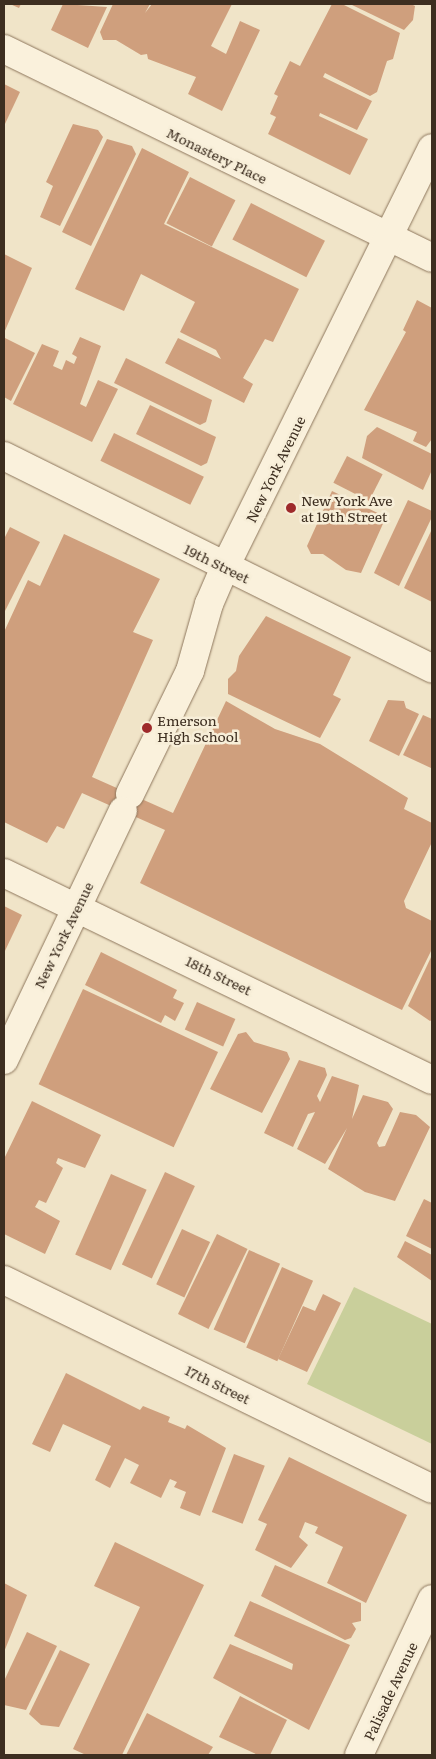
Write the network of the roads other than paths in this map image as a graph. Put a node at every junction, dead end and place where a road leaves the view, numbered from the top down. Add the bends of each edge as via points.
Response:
1 (4, 49) edge
2 (432, 148) edge
3 (389, 238) junction
4 (432, 258) edge
5 (4, 456) edge
6 (225, 567) junction
7 (432, 668) edge
8 (4, 873) edge
9 (75, 907) junction
10 (4, 1060) edge
11 (432, 1080) edge
12 (4, 1280) edge
13 (432, 1489) edge
14 (432, 1599) edge
15 (360, 1755) edge

1 - 3 street, Monastery Place
2 - 3 street, New York Avenue
3 - 4 street, Monastery Place
3 - 6 street, New York Avenue
5 - 6 street, 19th Street
6 - 7 street, 19th Street
6 - 9 street, New York Avenue via 209,604 190,671
8 - 9 street, 18th Street
9 - 10 street, New York Avenue
9 - 11 street, 18th Street
12 - 13 street, 17th Street
14 - 15 street, Palisade Avenue

